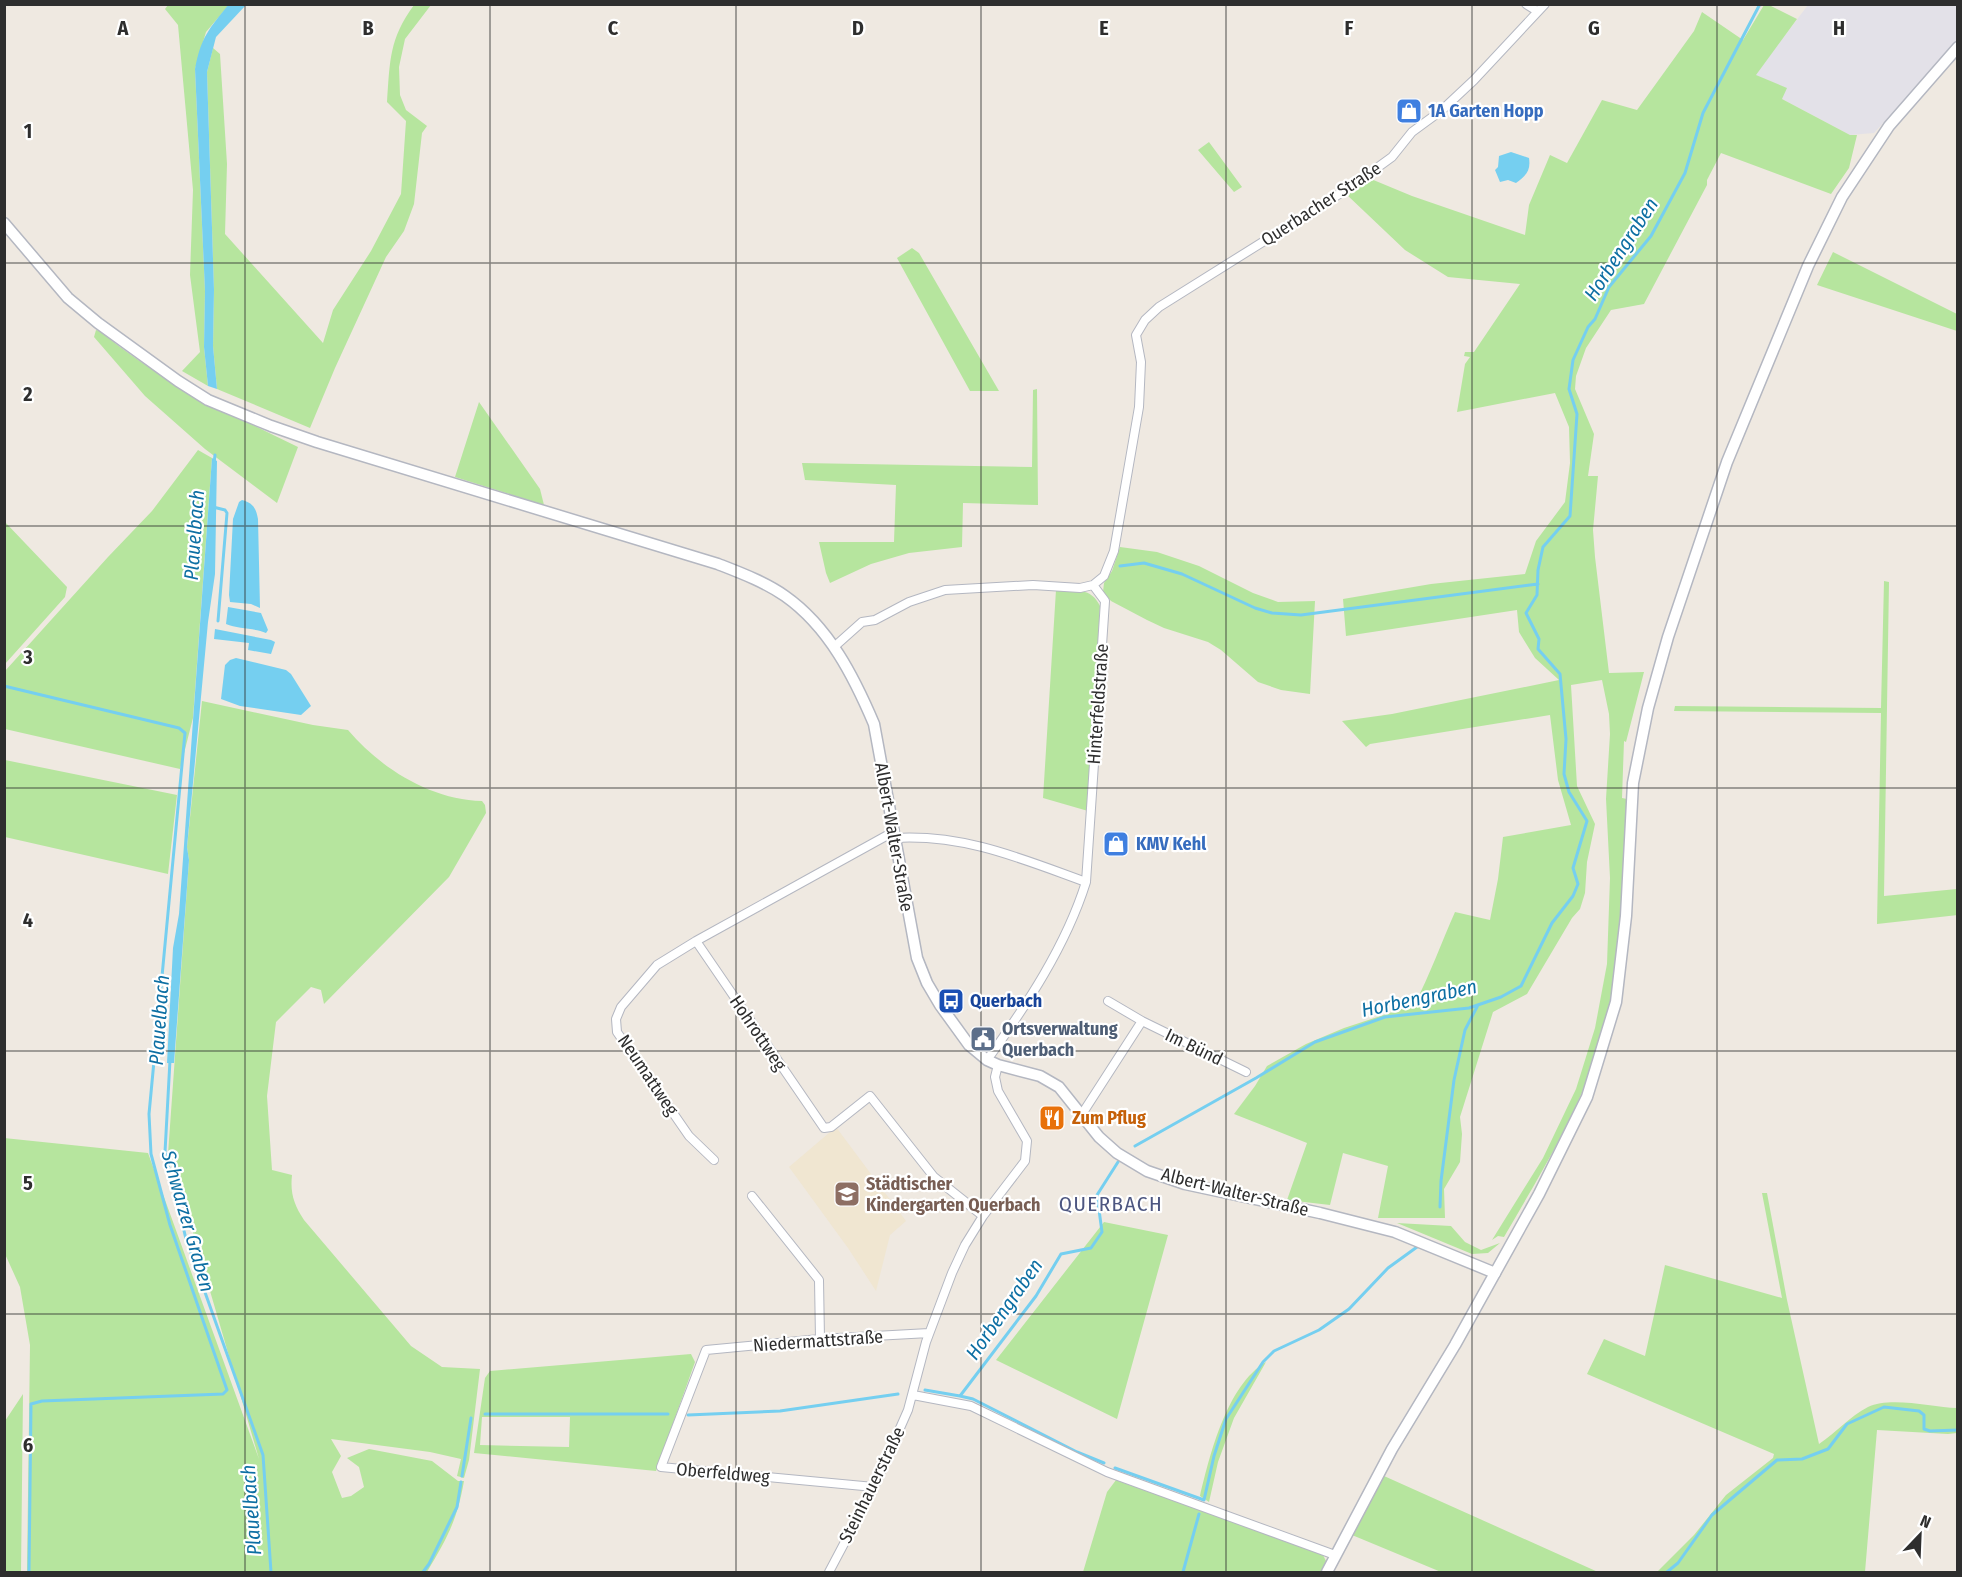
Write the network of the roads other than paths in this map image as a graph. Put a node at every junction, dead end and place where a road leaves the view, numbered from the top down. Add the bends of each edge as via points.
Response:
1 (1526, 4) edge
2 (1545, 4) edge
3 (1537, 11) junction
4 (1958, 47) edge
5 (4, 223) edge
6 (1093, 585) junction
7 (834, 647) junction
8 (895, 834) junction
9 (1086, 882) junction
10 (696, 941) junction
11 (1108, 1001) dead end
12 (1142, 1021) junction
13 (987, 1059) junction
14 (998, 1065) junction
15 (1246, 1072) dead end
16 (1082, 1114) junction
17 (714, 1160) dead end
18 (752, 1196) dead end
19 (983, 1216) junction
20 (1495, 1273) junction
21 (929, 1333) junction
22 (820, 1340) junction
23 (706, 1350) joint
24 (913, 1395) junction
25 (874, 1486) junction
26 (1335, 1555) junction
27 (829, 1572) edge
28 (1327, 1572) edge

1 - 3 street
2 - 3 street, Querbacher Straße
3 - 6 street, Querbacher Straße via 1474,80 1412,132 1392,157 1159,307 1145,320 1136,335 1141,362 1139,407 1114,551 1104,576
4 - 20 street via 1889,126 1842,197 1808,266 1726,462 1648,708 1633,783 1622,962 1604,1046 1567,1141
5 - 7 street, Albert-Walter-Straße via 68,298 208,400 317,442 744,574 786,597
6 - 7 street via 945,590 862,622
6 - 9 street, Hinterfeldstraße via 1105,601
7 - 8 street, Albert-Walter-Straße via 861,692 874,724
8 - 9 street via 954,840 994,850
8 - 10 street
8 - 13 street, Albert-Walter-Straße via 917,958 927,983 969,1045
9 - 13 street, Hinterfeldstraße via 1079,905 1043,974
10 - 17 street, Neumattweg via 657,965 621,1007 616,1019 617,1032 689,1136
10 - 19 street, Hohrottweg via 824,1128 831,1127 870,1096 934,1177
11 - 12 street, Im Bünd
12 - 15 street, Im Bünd
12 - 16 street
13 - 14 street, Albert-Walter-Straße
14 - 16 street, Albert-Walter-Straße via 1049,1081
14 - 19 street, Steinhauerstraße via 998,1091 1027,1141 1024,1161
16 - 20 street, Albert-Walter-Straße via 1117,1153 1147,1171 1185,1184 1387,1230
18 - 22 street via 819,1280
19 - 21 street, Steinhauerstraße via 952,1273
20 - 26 street
21 - 22 street, Niedermattstraße
21 - 24 street, Steinhauerstraße
22 - 23 street, Niedermattstraße
23 - 25 street, Oberfeldweg via 661,1467
24 - 25 street, Steinhauerstraße
24 - 26 street via 971,1406 1107,1472
25 - 27 street, Steinhauerstraße
26 - 28 street

